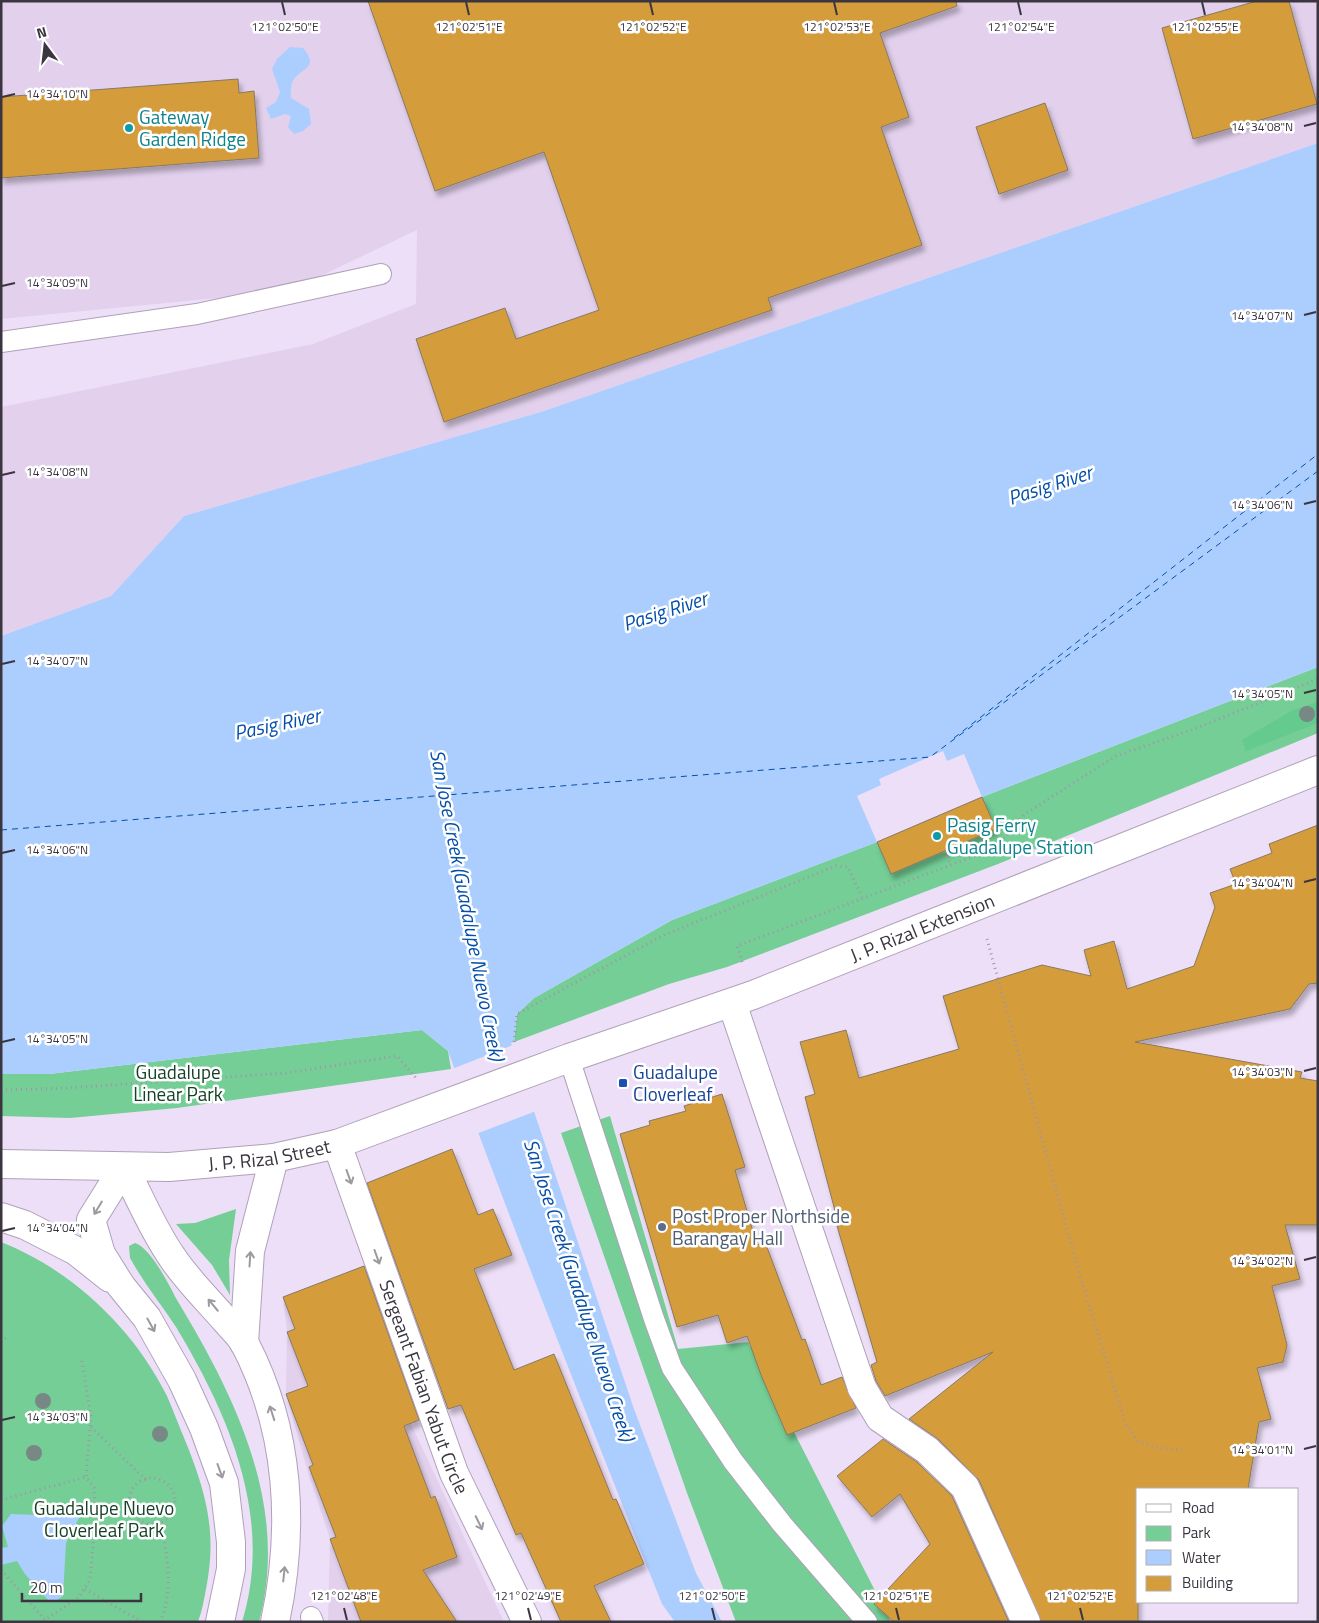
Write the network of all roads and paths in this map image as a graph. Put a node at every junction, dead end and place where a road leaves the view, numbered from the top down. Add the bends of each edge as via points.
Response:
1 (381, 274) dead end
2 (1, 342) edge
3 (1318, 679) edge
4 (1318, 770) edge
5 (944, 852) dead end
6 (951, 865) junction
7 (862, 897) junction
8 (977, 905) junction
9 (742, 999) junction
10 (569, 1058) junction
11 (528, 1074) junction
12 (1, 1090) edge
13 (431, 1108) junction
14 (337, 1144) junction
15 (274, 1158) junction
16 (1, 1164) edge
17 (124, 1167) junction
18 (1, 1217) edge
19 (121, 1286) junction
20 (8, 1336) dead end
21 (1, 1342) edge
22 (244, 1343) junction
23 (80, 1357) dead end
24 (90, 1427) junction
25 (1182, 1450) dead end
26 (86, 1478) junction
27 (146, 1480) junction
28 (1, 1500) edge
29 (161, 1522) junction
30 (1, 1570) edge
31 (85, 1589) junction
32 (45, 1621) edge
33 (142, 1622) edge
34 (160, 1622) edge
35 (220, 1622) edge
36 (275, 1622) edge
37 (527, 1622) edge
38 (867, 1622) edge
39 (1026, 1622) edge

1 - 2 lane via 197,314
3 - 6 path via 1189,731 1116,756 1025,814 999,844
4 - 8 main road, J. P. Rizal Extension
5 - 6 path
6 - 7 path
7 - 9 path via 737,946
7 - 11 path via 848,867 836,866 638,949 517,1014 514,1042
8 - 9 main road, J. P. Rizal Extension
8 - 25 path via 1076,1262 1126,1425 1138,1441 1158,1448
9 - 10 main road, J. P. Rizal Extension
9 - 39 main road via 862,1388 880,1418 927,1450 965,1487
10 - 11 main road, J. P. Rizal Extension
10 - 38 lane via 650,1310 672,1368 744,1475
11 - 13 main road, J. P. Rizal Street
12 - 13 path via 286,1074 397,1056 414,1074
13 - 14 main road, J. P. Rizal Street
14 - 15 main road, J. P. Rizal Street
14 -> 37 main road, Sergeant Fabian Yabut Circle via 454,1473
15 - 17 main road, J. P. Rizal Street via 169,1167
22 -> 15 main road via 250,1250
16 - 17 main road, J. P. Rizal Street
17 -> 19 main road via 91,1220 101,1254
22 -> 17 main road via 172,1257
18 - 19 main road via 25,1225 76,1251
19 -> 35 main road via 147,1318 182,1380 224,1483 231,1569
20 - 21 path
36 -> 22 main road via 287,1547 288,1504 275,1422
23 - 24 path via 92,1416
24 - 26 path
24 - 27 path
26 - 28 path
26 - 31 path via 94,1488 96,1514 90,1580
27 - 29 path via 158,1479 173,1493 174,1508
27 - 29 path via 136,1484 132,1490 132,1513 143,1523
29 - 34 path via 168,1562 166,1608
30 - 32 path
31 - 32 path
31 - 33 path

